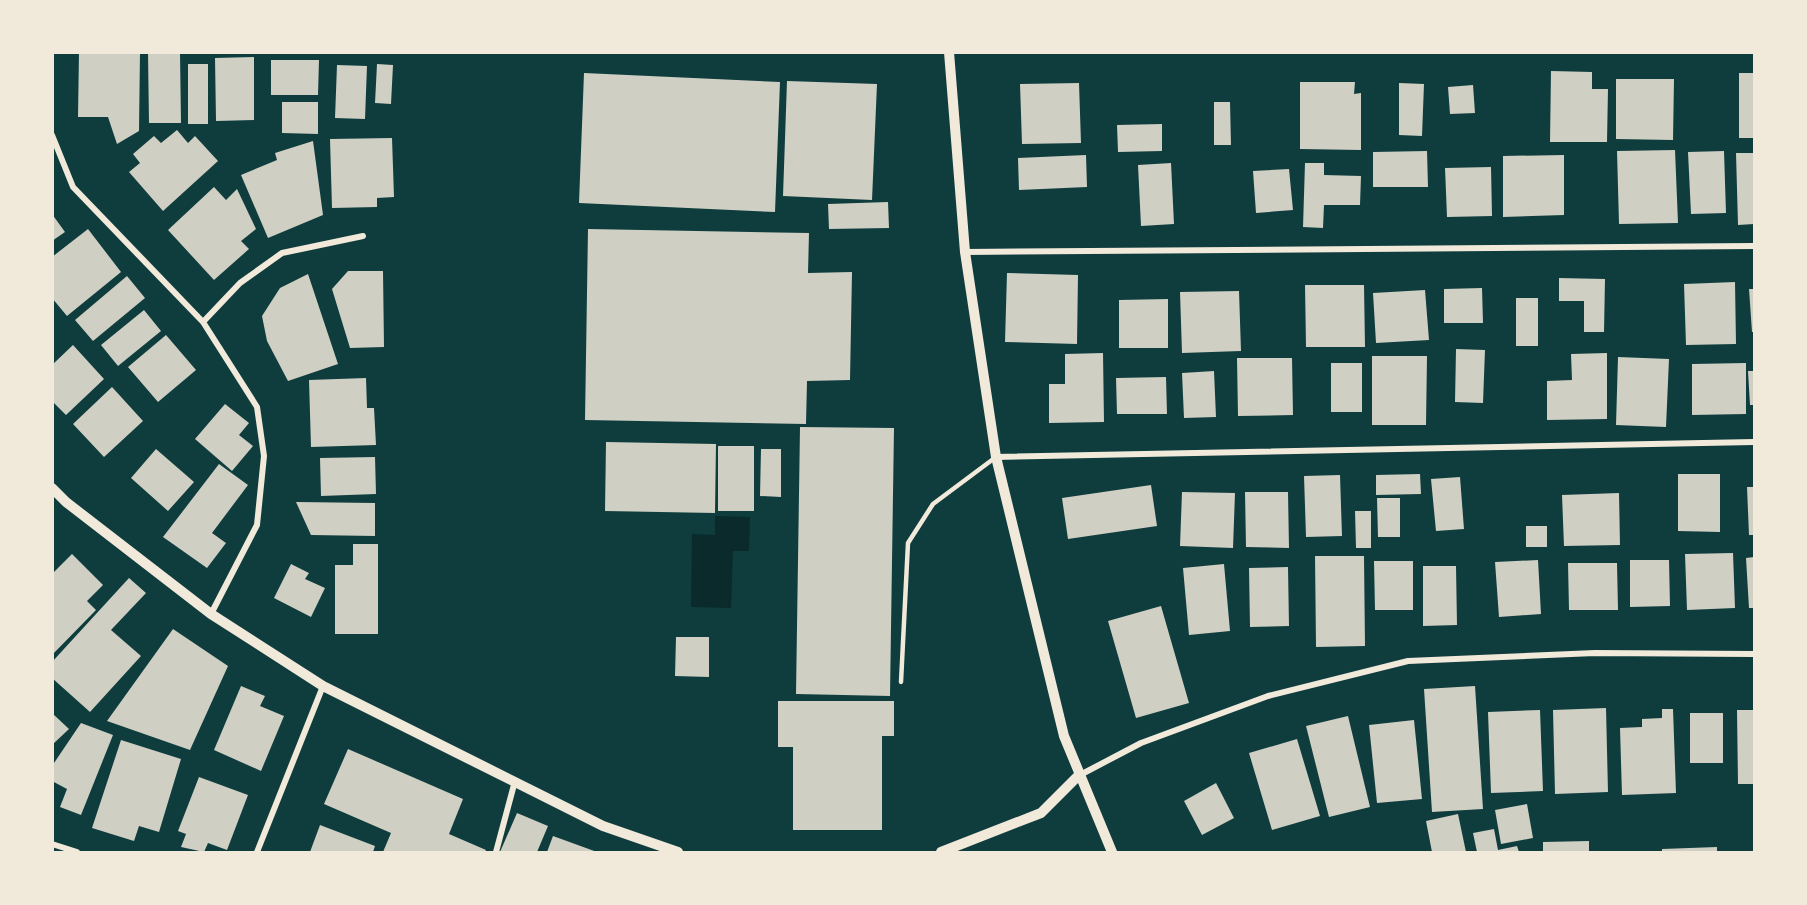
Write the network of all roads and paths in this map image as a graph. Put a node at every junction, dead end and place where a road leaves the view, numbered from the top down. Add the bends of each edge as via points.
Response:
1 (949, 52) edge
2 (52, 135) edge
3 (363, 237) dead end
4 (1755, 246) edge
5 (965, 252) junction
6 (203, 322) junction
7 (1755, 442) edge
8 (996, 458) junction
9 (52, 488) edge
10 (211, 614) junction
11 (1755, 654) edge
12 (901, 682) dead end
13 (323, 686) junction
14 (1079, 776) junction
15 (515, 780) junction
16 (52, 843) edge
17 (77, 852) edge
18 (257, 852) edge
19 (496, 852) edge
20 (678, 852) edge
21 (940, 852) edge
22 (1112, 852) edge

1 - 5 street
2 - 6 street via 73,187
3 - 6 street via 282,253 240,283
4 - 5 street
5 - 8 street
6 - 10 street via 257,407 264,456 257,525
7 - 8 street
8 - 12 lane via 933,504 908,543
8 - 14 street via 1064,735
9 - 10 street
10 - 13 street
11 - 14 street via 1595,653 1408,661 1268,696 1141,743
13 - 15 street
13 - 18 street
14 - 21 street via 1041,813
14 - 22 street
15 - 19 street
15 - 20 street via 603,826
16 - 17 street

